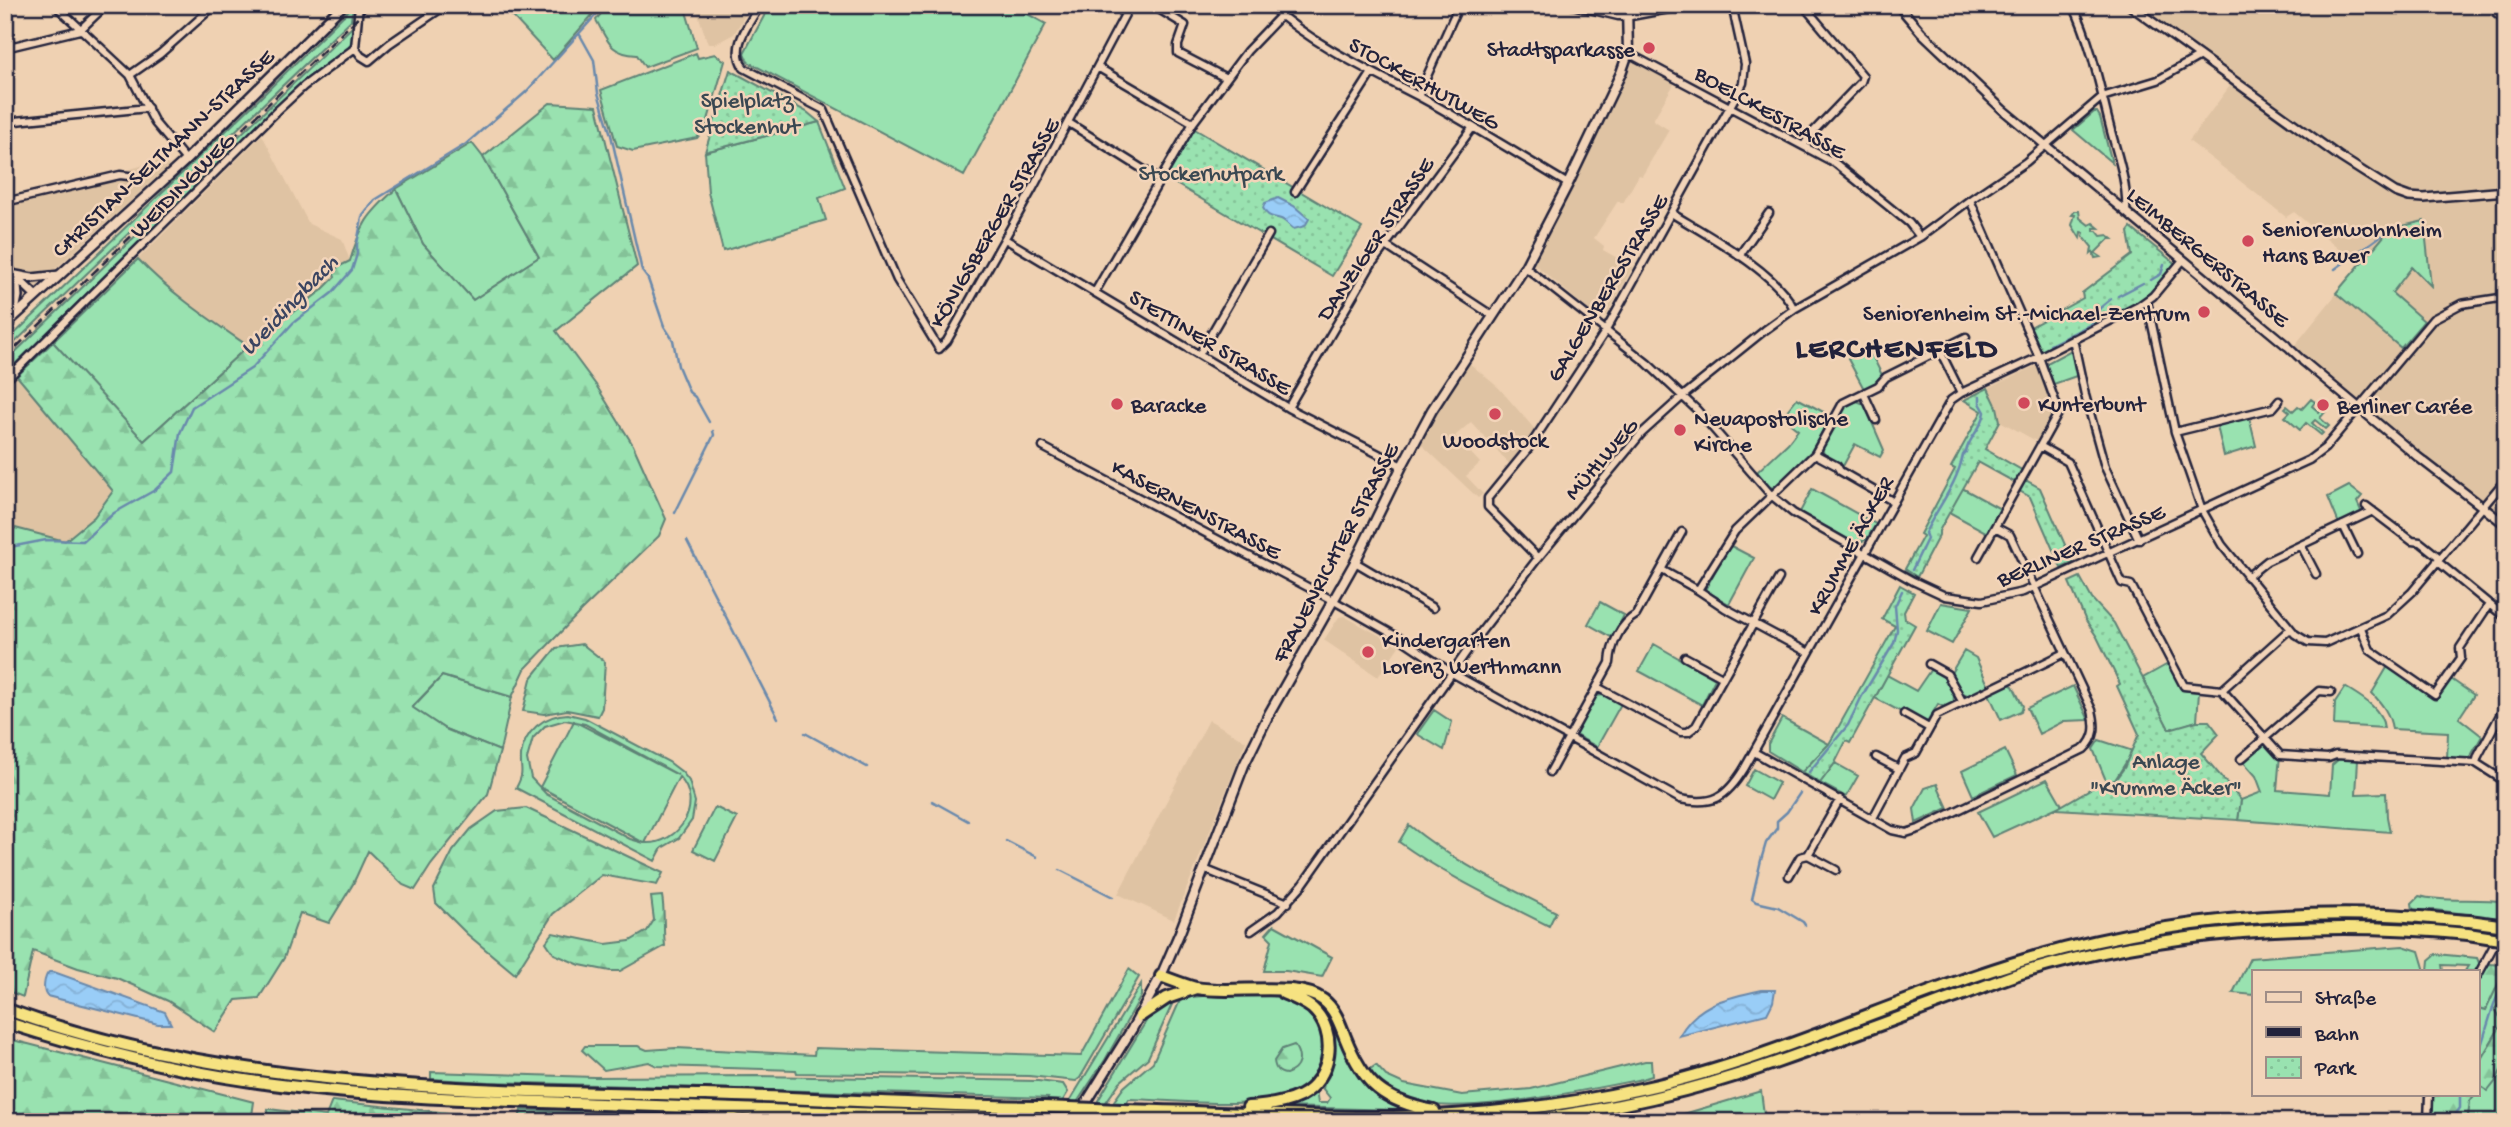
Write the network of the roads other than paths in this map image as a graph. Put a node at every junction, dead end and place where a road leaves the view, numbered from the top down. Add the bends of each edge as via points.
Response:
1 (55, 5) edge
2 (106, 5) edge
3 (215, 5) edge
4 (359, 5) edge
5 (446, 5) edge
6 (760, 5) edge
7 (1130, 5) edge
8 (1152, 5) edge
9 (1269, 5) edge
10 (1291, 5) edge
11 (1460, 5) edge
12 (1572, 5) edge
13 (1627, 5) edge
14 (1688, 5) edge
15 (1732, 5) edge
16 (1803, 5) edge
17 (1898, 5) edge
18 (2073, 5) edge
19 (2129, 5) edge
20 (340, 6) edge
21 (1281, 16) junction
22 (1628, 16) junction
23 (80, 30) junction
24 (5, 48) edge
25 (355, 48) junction
26 (1628, 53) junction
27 (2200, 56) junction
28 (1098, 68) junction
29 (1371, 74) junction
30 (130, 75) junction
31 (1226, 78) junction
32 (1418, 96) junction
33 (2102, 97) junction
34 (1730, 107) junction
35 (148, 108) junction
36 (5, 122) edge
37 (1069, 123) junction
38 (1193, 123) junction
39 (1472, 127) junction
40 (1804, 145) junction
41 (2045, 145) junction
42 (186, 160) junction
43 (138, 177) dead end
44 (1160, 180) junction
45 (1568, 184) junction
46 (2506, 191) edge
47 (1295, 192) dead end
48 (1969, 200) junction
49 (5, 202) edge
50 (2126, 212) junction
51 (1671, 213) junction
52 (1769, 213) dead end
53 (1269, 234) dead end
54 (1920, 237) junction
55 (1005, 239) junction
56 (1386, 246) junction
57 (1739, 256) junction
58 (2183, 260) junction
59 (5, 266) edge
60 (1525, 267) junction
61 (16, 275) junction
62 (60, 275) junction
63 (1095, 292) junction
64 (36, 296) junction
65 (2506, 297) edge
66 (2147, 301) junction
67 (1794, 309) junction
68 (1493, 316) junction
69 (14, 317) junction
70 (5, 325) edge
71 (1605, 332) junction
72 (1966, 337) dead end
73 (2073, 339) junction
74 (2286, 345) joint
75 (1940, 351) junction
76 (1199, 355) junction
77 (2039, 357) junction
78 (2303, 361) joint
79 (5, 381) edge
80 (1961, 393) junction
81 (1864, 394) junction
82 (1683, 396) junction
83 (2279, 401) dead end
84 (2358, 407) junction
85 (1288, 408) junction
86 (1876, 420) dead end
87 (2175, 432) junction
88 (2040, 446) junction
89 (1043, 447) dead end
90 (1815, 454) junction
91 (1402, 466) junction
92 (2506, 479) edge
93 (1771, 495) junction
94 (1894, 502) junction
95 (2366, 506) dead end
96 (2482, 508) junction
97 (2202, 510) junction
98 (2373, 511) junction
99 (2506, 525) edge
100 (2343, 526) junction
101 (1995, 527) junction
102 (1682, 532) dead end
103 (2139, 540) junction
104 (2301, 545) junction
105 (1865, 554) junction
106 (2108, 554) junction
107 (2357, 554) dead end
108 (1978, 557) dead end
109 (1538, 558) junction
110 (2439, 560) junction
111 (1356, 562) junction
112 (1661, 570) junction
113 (2316, 574) dead end
114 (2246, 577) junction
115 (1779, 578) dead end
116 (2034, 587) junction
117 (1698, 590) junction
118 (1334, 601) junction
119 (2488, 606) junction
120 (1433, 608) dead end
121 (2506, 618) edge
122 (1752, 624) junction
123 (2361, 628) junction
124 (2290, 629) junction
125 (1809, 653) junction
126 (2065, 653) junction
127 (1685, 657) dead end
128 (1929, 664) dead end
129 (1452, 673) junction
130 (1722, 677) junction
131 (1597, 687) junction
132 (2222, 690) junction
133 (2331, 692) dead end
134 (1962, 701) junction
135 (2506, 704) edge
136 (1904, 714) dead end
137 (1929, 728) junction
138 (1570, 736) junction
139 (2265, 738) junction
140 (1754, 752) junction
141 (1876, 757) dead end
142 (2241, 759) dead end
143 (2476, 763) junction
144 (1899, 769) junction
145 (1550, 772) dead end
146 (2506, 782) edge
147 (1840, 799) junction
148 (1873, 818) junction
149 (1808, 855) junction
150 (1204, 869) junction
151 (1836, 870) dead end
152 (1790, 876) dead end
153 (1288, 903) junction
154 (2506, 925) edge
155 (1251, 931) dead end
156 (2506, 940) edge
157 (2480, 971) edge
158 (1161, 975) junction
159 (1196, 988) junction
160 (1277, 991) junction
161 (5, 1009) edge
162 (1140, 1016) junction
163 (5, 1023) edge
164 (2429, 1096) edge
165 (698, 1108) junction
166 (1197, 1111) junction
167 (1454, 1115) junction
168 (925, 1116) junction
169 (746, 1122) edge
170 (861, 1122) edge
171 (1074, 1122) edge
172 (1105, 1122) edge
173 (1514, 1122) edge
174 (2428, 1122) edge

1 - 23 street
2 - 23 street
3 - 30 street
4 - 25 street
5 - 25 street via 369,61
6 - 55 street, KÖNIGSBERGER STRASSE via 740,41 738,54 744,68 824,110 897,279 939,349
7 - 28 street, KÖNIGSBERGER STRASSE
8 - 31 street via 1185,25 1178,53
9 - 21 street, STOCKERHUTWEG
10 - 21 street
11 - 32 street
12 - 22 street
13 - 22 main road, FRAUENRICHTER STRASSE
14 - 22 street
15 - 34 street, GALGENBERGSTRASSE via 1746,73
16 - 40 street via 1863,76
17 - 41 street, LEIMBERGERSTRASSE via 1969,80
18 - 33 street
19 - 27 street
20 - 42 main road, CHRISTIAN-SELTMANN-STRASSE
21 - 29 street, STOCKERHUTWEG
21 - 31 street
22 - 26 main road, FRAUENRICHTER STRASSE
23 - 24 street
23 - 30 street
25 - 79 street, WEIDINGWEG via 277,111
26 - 34 street, BOELCKESTRASSE
26 - 45 main road, FRAUENRICHTER STRASSE
27 - 33 street via 2158,80
27 - 46 street via 2395,192 2424,198
28 - 37 street, KÖNIGSBERGER STRASSE
28 - 38 street
29 - 32 street, STOCKERHUTWEG
29 - 47 street
30 - 35 street
31 - 38 street
32 - 39 street, STOCKERHUTWEG
33 - 41 street, MÜHLWEG
33 - 50 street via 2126,192
34 - 40 street, BOELCKESTRASSE
34 - 51 street, GALGENBERGSTRASSE
35 - 36 street
35 - 42 street
37 - 44 street
37 - 55 street, KÖNIGSBERGER STRASSE
38 - 44 street
39 - 45 street, STOCKERHUTWEG
39 - 56 street, DANZIGER STRASSE
40 - 54 street, BOELCKESTRASSE via 1870,190
41 - 48 street, MÜHLWEG
41 - 50 street, LEIMBERGERSTRASSE
42 - 62 main road, CHRISTIAN-SELTMANN-STRASSE
43 - 49 street via 120,175
44 - 63 street
45 - 60 main road, FRAUENRICHTER STRASSE
48 - 54 street, MÜHLWEG
48 - 77 street
50 - 58 street, LEIMBERGERSTRASSE
51 - 57 street
51 - 71 street, GALGENBERGSTRASSE
52 - 57 street
53 - 76 street
54 - 67 street, MÜHLWEG
55 - 63 street, STETTINER STRASSE
56 - 68 street
56 - 85 street, DANZIGER STRASSE
57 - 67 street via 1766,276
58 - 66 street, KRUMME ÄCKER
58 - 74 street, LEIMBERGERSTRASSE
59 - 61 street
60 - 68 main road, FRAUENRICHTER STRASSE
60 - 71 street, BERLINER STRASSE
61 - 62 street
61 - 64 street
61 - 69 street
62 - 64 main road, CHRISTIAN-SELTMANN-STRASSE
63 - 76 street, STETTINER STRASSE
64 - 69 main road, CHRISTIAN-SELTMANN-STRASSE
65 - 84 street, BERLINER STRASSE via 2461,304 2433,319
66 - 73 street, KRUMME ÄCKER
66 - 87 street
67 - 82 street, MÜHLWEG
68 - 91 main road, FRAUENRICHTER STRASSE via 1443,391
69 - 70 main road, CHRISTIAN-SELTMANN-STRASSE
71 - 82 street, BERLINER STRASSE
71 - 109 street, GALGENBERGSTRASSE via 1514,469 1488,498 1488,507
72 - 75 street
73 - 77 street, KRUMME ÄCKER
73 - 103 street via 2105,467
74 - 78 street, LEIMBERGERSTRASSE
75 - 80 street
75 - 81 street via 1886,377
76 - 85 street, STETTINER STRASSE
77 - 80 street, KRUMME ÄCKER
77 - 88 street via 2059,412
78 - 84 street, LEIMBERGERSTRASSE
80 - 94 street, KRUMME ÄCKER via 1945,408
81 - 86 street
81 - 90 street via 1843,403
82 - 93 street, BERLINER STRASSE
82 - 109 street, MÜHLWEG via 1642,434
83 - 87 street via 2273,408
84 - 96 street, LEIMBERGERSTRASSE
84 - 97 street, BERLINER STRASSE via 2325,448 2309,460
85 - 91 street, STETTINER STRASSE
87 - 97 street
88 - 101 street
88 - 106 street via 2068,462
89 - 118 street, KASERNENSTRASSE
90 - 93 street
90 - 94 street
91 - 111 main road, FRAUENRICHTER STRASSE
92 - 96 street
93 - 105 street, BERLINER STRASSE via 1793,513
93 - 117 street via 1734,531
94 - 105 street, KRUMME ÄCKER
95 - 98 street
96 - 99 street, LEIMBERGERSTRASSE
96 - 110 street
97 - 103 street, BERLINER STRASSE
97 - 114 street
98 - 100 street
98 - 110 street
100 - 104 street
100 - 107 street
101 - 108 street
101 - 116 street via 2010,535
102 - 112 street
103 - 106 street, BERLINER STRASSE
104 - 113 street
104 - 114 street
105 - 116 street, BERLINER STRASSE via 1959,600 1997,600
105 - 125 street, KRUMME ÄCKER
106 - 116 street, BERLINER STRASSE
106 - 132 street via 2122,583 2131,585 2184,686
109 - 129 street, MÜHLWEG
110 - 119 street
110 - 123 street via 2399,606
111 - 118 main road, FRAUENRICHTER STRASSE
111 - 120 street
112 - 117 street
112 - 131 street via 1636,615 1627,620
114 - 124 street
115 - 122 street
116 - 126 street
117 - 122 street
118 - 129 street, KASERNENSTRASSE
118 - 150 main road, FRAUENRICHTER STRASSE via 1257,738
119 - 121 street
119 - 123 street via 2435,695 2370,650
122 - 125 street
122 - 130 street
123 - 124 street via 2320,643 2304,640
124 - 132 street
125 - 140 street, KRUMME ÄCKER
126 - 134 street
126 - 148 street via 2095,721 2094,737 2084,749 1912,831 1897,832
127 - 130 street
128 - 134 street via 1947,674
129 - 138 street, KRUMME ÄCKER
129 - 153 street, MÜHLWEG
130 - 131 street via 1696,726 1688,732
131 - 138 street
132 - 139 street
133 - 139 street via 2319,691
134 - 137 street via 1937,715
135 - 143 street
136 - 137 street
137 - 144 street via 1916,752 1905,758
138 - 140 street, KRUMME ÄCKER via 1680,799 1694,802 1721,797
138 - 145 street
139 - 142 street
139 - 143 street via 2280,755
140 - 147 street
141 - 144 street
143 - 146 street
144 - 148 street
147 - 148 street
147 - 149 street
149 - 151 street
149 - 152 street via 1800,857
150 - 153 street
150 - 158 main road, FRAUENRICHTER STRASSE
153 - 155 street, MÜHLWEG
154 - 157 street
154 - 167 highway, bridge via 2387,915 2301,915 2126,935 2019,962 1677,1081 1570,1103
156 - 173 highway, bridge via 2376,928 2308,928 2193,938 2108,953 2022,973 1702,1085 1598,1110
158 - 159 highway
158 - 162 main road, FRAUENRICHTER STRASSE
159 - 160 highway
159 - 162 highway via 1167,998
160 - 166 highway via 1311,1007 1325,1027 1329,1052 1323,1074 1308,1091 1278,1104
160 - 167 highway via 1299,990 1323,1000 1340,1022 1357,1064 1385,1095 1408,1106
161 - 166 highway, bridge via 143,1049 324,1076 479,1089
162 - 171 main road, FRAUENRICHTER STRASSE
163 - 165 highway via 158,1064 258,1082 458,1099
164 - 174 street
165 - 168 highway
165 - 169 highway
166 - 167 highway
168 - 170 highway
168 - 172 highway, bridge

